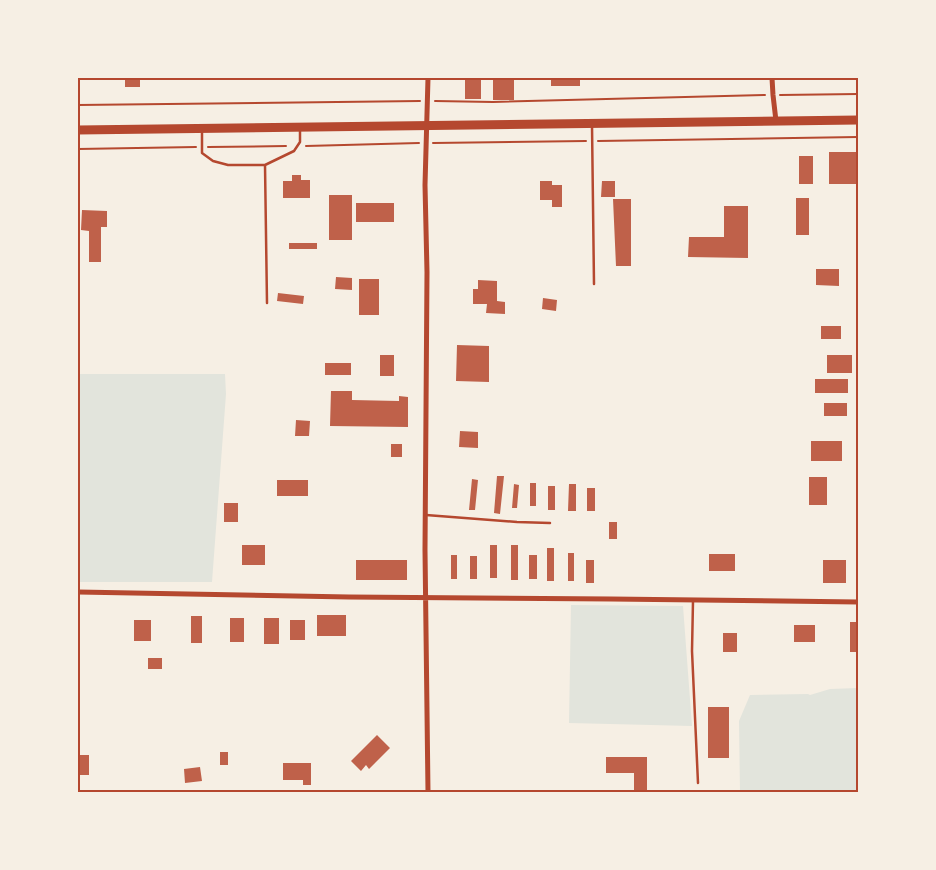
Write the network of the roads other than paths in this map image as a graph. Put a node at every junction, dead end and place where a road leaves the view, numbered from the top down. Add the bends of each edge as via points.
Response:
1 (428, 78) edge
2 (772, 78) edge
3 (858, 120) edge
4 (776, 121) junction
5 (592, 123) junction
6 (300, 126) junction
7 (427, 126) junction
8 (202, 128) junction
9 (78, 130) edge
10 (265, 165) junction
11 (594, 284) dead end
12 (267, 303) dead end
13 (426, 515) junction
14 (550, 523) dead end
15 (78, 592) edge
16 (426, 597) junction
17 (693, 600) junction
18 (858, 602) edge
19 (698, 783) dead end
20 (428, 792) edge

1 - 7 street
2 - 4 street
3 - 4 main road
4 - 5 main road
5 - 7 main road
5 - 11 lane
6 - 7 main road
6 - 8 main road
6 - 10 lane via 300,142 294,151
7 - 13 street
8 - 9 main road
8 - 10 lane via 202,153 213,161 228,165
10 - 12 lane
13 - 14 lane
13 - 16 street
15 - 16 street
16 - 17 street
16 - 20 street
17 - 18 street
17 - 19 lane via 692,660

